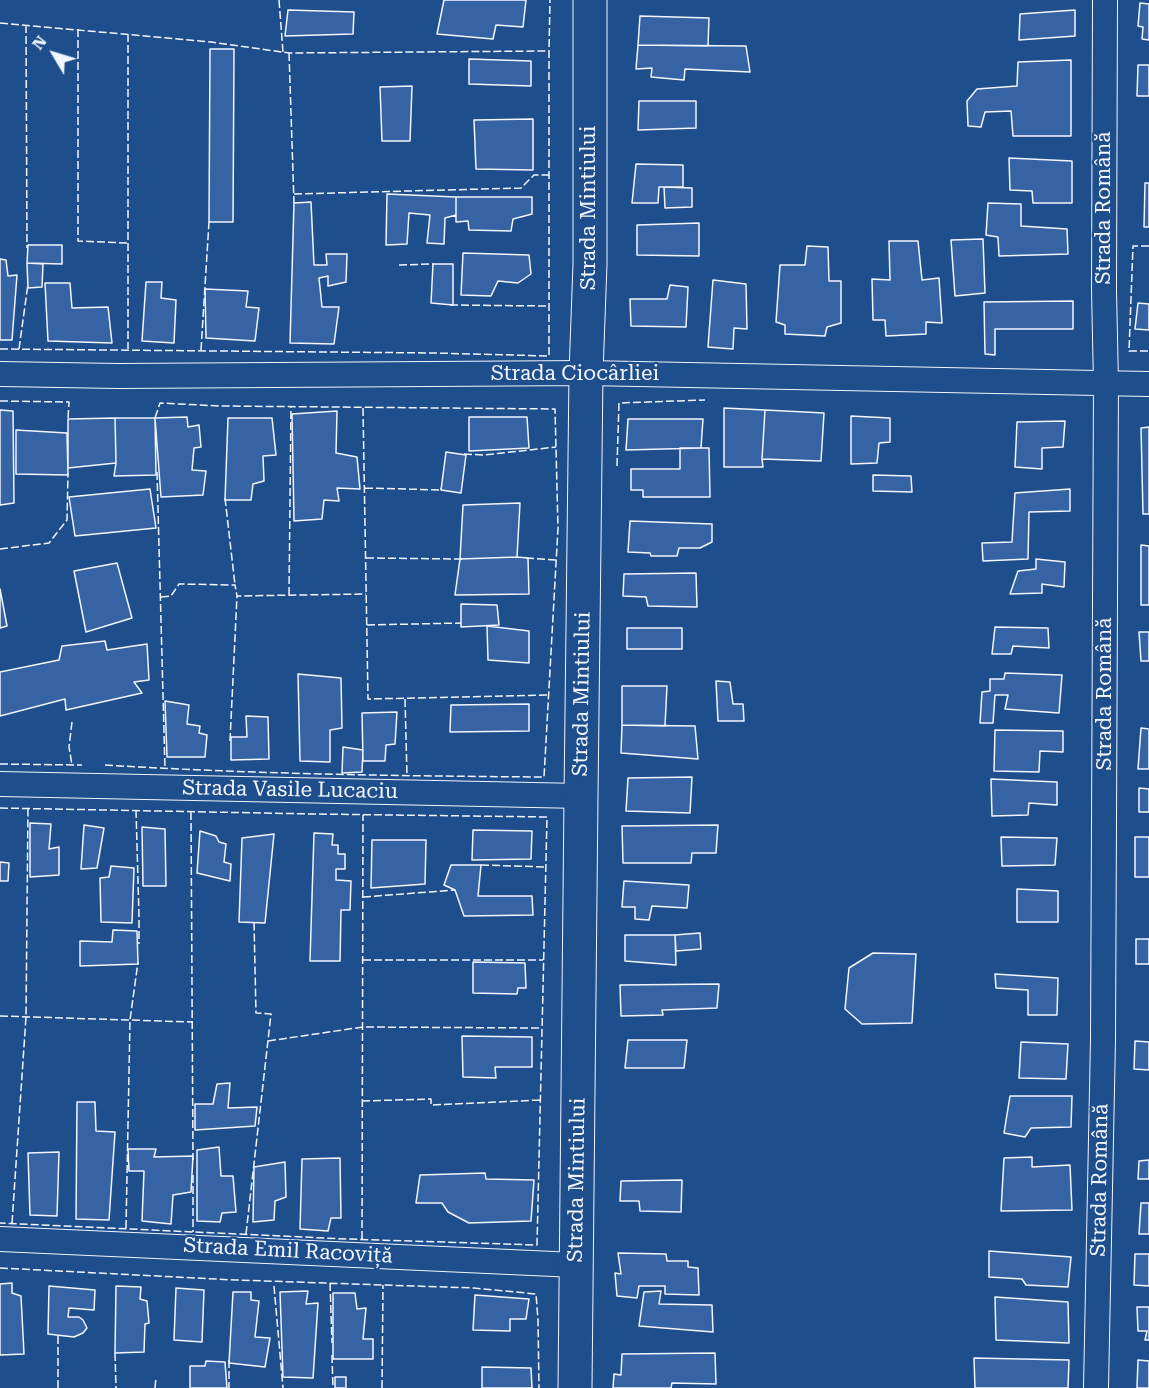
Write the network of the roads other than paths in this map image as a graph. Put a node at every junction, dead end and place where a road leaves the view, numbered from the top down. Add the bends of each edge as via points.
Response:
1 (590, 0) edge
2 (1105, 0) edge
3 (586, 373) junction
4 (0, 374) edge
5 (1106, 384) junction
6 (1149, 384) edge
7 (0, 784) edge
8 (581, 796) junction
9 (0, 1239) edge
10 (576, 1265) junction
11 (575, 1388) edge
12 (1096, 1388) edge

1 - 3 main road, Strada Mintiului
2 - 5 street, Strada Română
3 - 4 street, Strada Ciocârliei
3 - 5 street, Strada Ciocârliei
3 - 8 main road, Strada Mintiului
5 - 6 street, Strada Ciocârliei
5 - 12 street, Strada Română via 1103,1039
7 - 8 street, Strada Vasile Lucaciu
8 - 10 main road, Strada Mintiului
9 - 10 street, Strada Emil Racoviță
10 - 11 main road, Strada Mintiului

